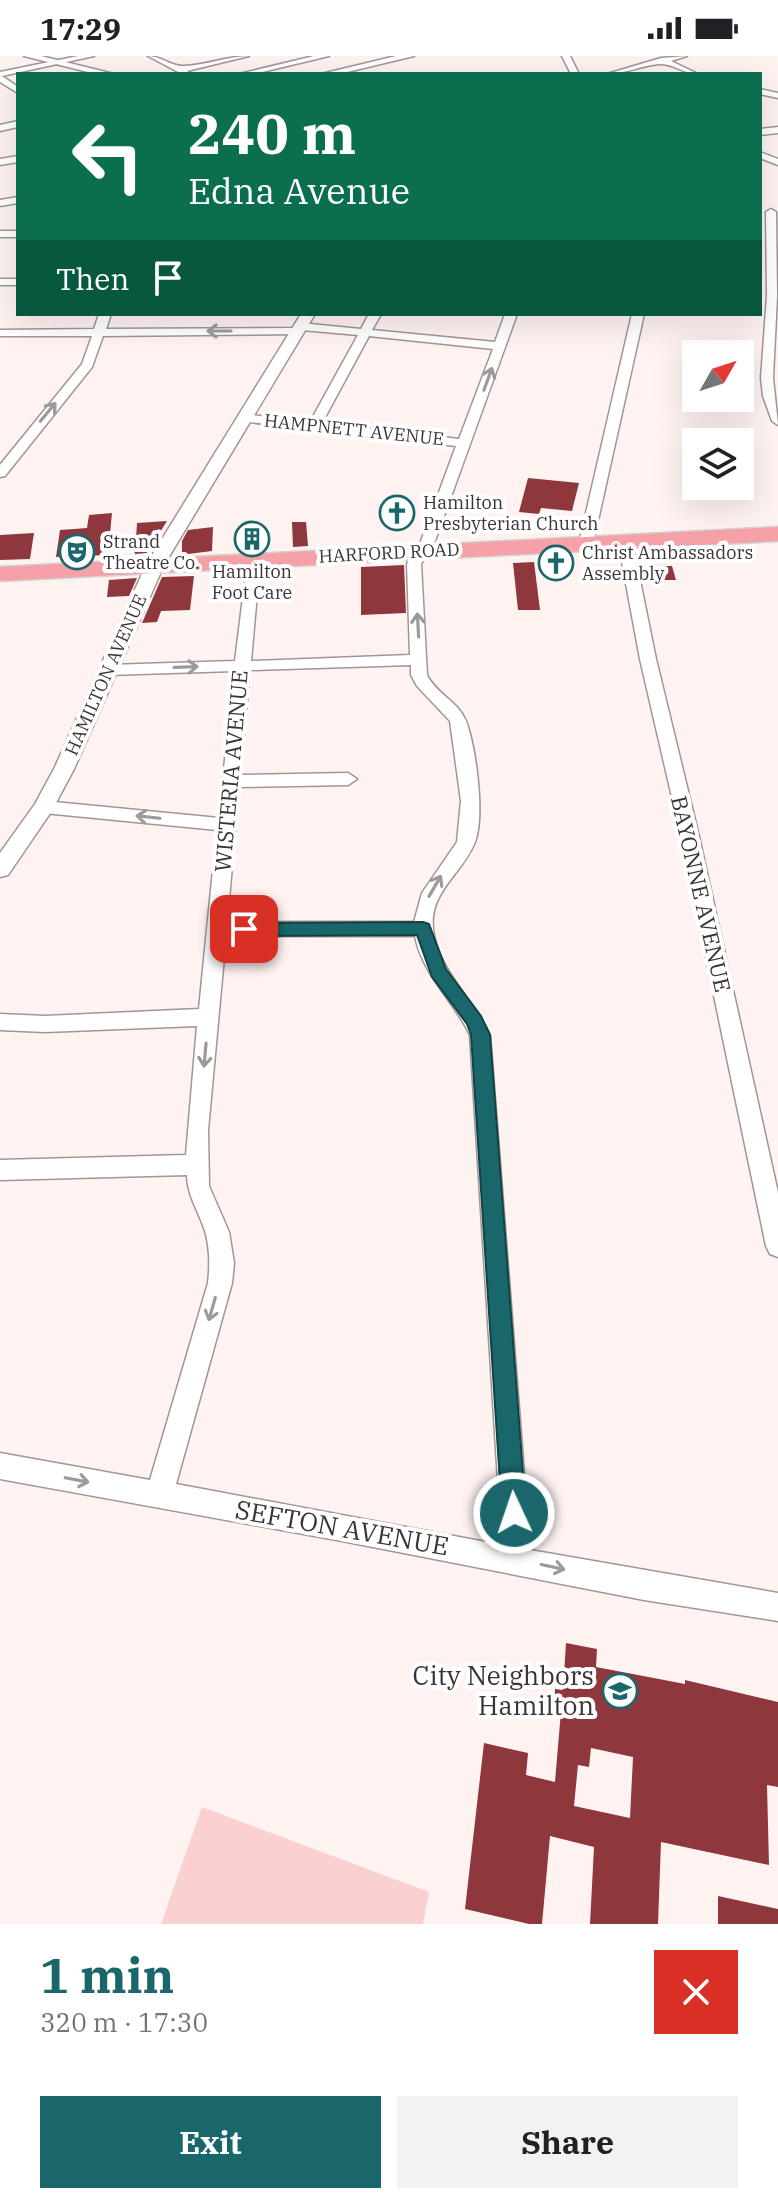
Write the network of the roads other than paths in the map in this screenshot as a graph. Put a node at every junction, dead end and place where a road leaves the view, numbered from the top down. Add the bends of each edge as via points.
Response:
1 (29, 56) edge
2 (90, 56) edge
3 (152, 56) edge
4 (245, 56) edge
5 (325, 56) edge
6 (409, 56) edge
7 (651, 56) edge
8 (683, 56) edge
9 (664, 61) junction
10 (58, 62) junction
11 (17, 72) edge
12 (100, 72) edge
13 (184, 72) edge
14 (252, 72) edge
15 (335, 72) edge
16 (619, 72) edge
17 (689, 72) edge
18 (0, 76) edge
19 (15, 89) edge
20 (0, 90) edge
21 (770, 218) edge
22 (104, 316) edge
23 (374, 316) edge
24 (510, 316) edge
25 (638, 316) edge
26 (301, 324) edge
27 (100, 332) junction
28 (0, 333) edge
29 (364, 333) junction
30 (500, 346) junction
31 (244, 418) junction
32 (778, 421) edge
33 (314, 426) junction
34 (464, 443) junction
35 (0, 473) edge
36 (778, 534) edge
37 (625, 541) junction
38 (586, 543) junction
39 (422, 552) junction
40 (253, 560) junction
41 (155, 565) junction
42 (0, 574) edge
43 (418, 660) junction
44 (241, 665) junction
45 (108, 670) junction
46 (348, 779) dead end
47 (231, 781) junction
48 (44, 807) junction
49 (226, 825) junction
50 (0, 869) edge
51 (216, 929) junction
52 (423, 929) junction
53 (208, 1017) junction
54 (0, 1022) edge
55 (196, 1165) junction
56 (0, 1170) edge
57 (778, 1246) edge
58 (0, 1466) edge
59 (159, 1496) junction
60 (517, 1560) junction
61 (778, 1607) edge

1 - 10 street
2 - 10 street
3 - 13 street
4 - 13 street
5 - 14 street
6 - 15 street
7 - 9 street
8 - 9 street
9 - 16 street
9 - 17 street
10 - 11 street
10 - 12 street
18 - 19 street
19 - 20 street
21 - 32 street via 767,378
22 - 27 street
23 - 29 street
24 - 30 street
25 - 38 street
26 -> 27 street
26 - 29 street
26 - 31 street, HAMILTON AVENUE
27 - 28 street
35 -> 27 street via 88,365
29 - 30 street
29 - 33 street
34 -> 30 street
31 - 33 street, HAMPNETT AVENUE
31 - 41 street, HAMILTON AVENUE
33 - 34 street, HAMPNETT AVENUE
34 - 39 street
36 - 37 main road, HARFORD ROAD
37 - 38 main road, HARFORD ROAD
37 - 57 street, BAYONNE AVENUE
38 - 39 main road, HARFORD ROAD
39 - 40 main road, HARFORD ROAD
43 -> 39 street via 414,564
40 - 41 main road, HARFORD ROAD
40 - 44 street, WISTERIA AVENUE
41 - 42 main road, HARFORD ROAD
41 - 45 street, HAMILTON AVENUE
43 - 44 street
52 -> 43 street via 428,899 466,842 469,824 457,718 421,681
45 -> 44 street
44 - 47 street, WISTERIA AVENUE
45 - 48 street, HAMILTON AVENUE
46 - 47 street
47 - 49 street, WISTERIA AVENUE
49 -> 48 street
48 - 50 street, HAMILTON AVENUE
49 - 51 street, WISTERIA AVENUE
51 - 52 street
51 - 53 street, WISTERIA AVENUE
52 - 60 street via 438,972 467,1008 480,1035
53 - 54 street
53 -> 55 street, WISTERIA AVENUE
55 - 56 street
55 -> 59 street, WISTERIA AVENUE via 198,1186 217,1232 220,1283
58 -> 59 street, SEFTON AVENUE
59 - 60 street, SEFTON AVENUE
60 -> 61 street, SEFTON AVENUE

